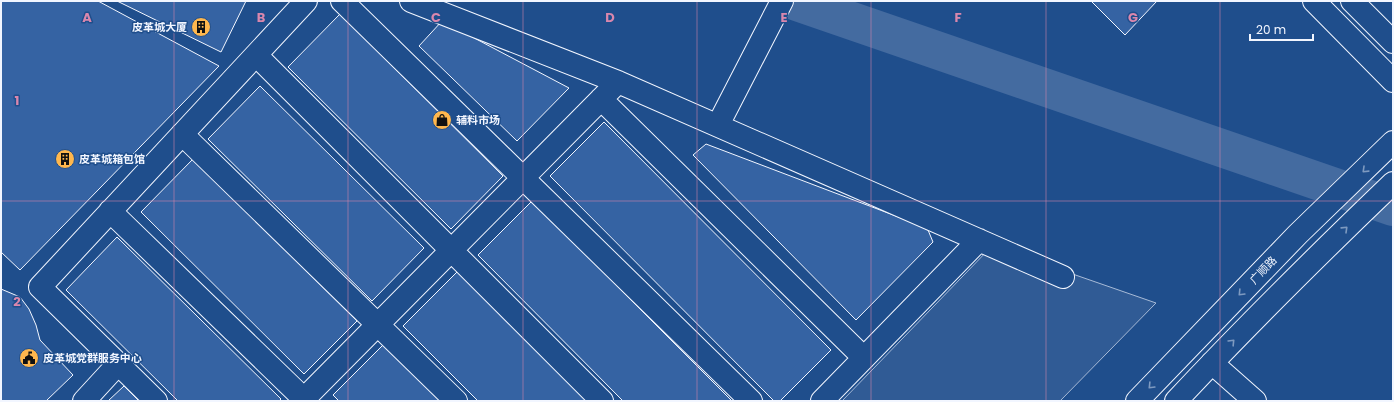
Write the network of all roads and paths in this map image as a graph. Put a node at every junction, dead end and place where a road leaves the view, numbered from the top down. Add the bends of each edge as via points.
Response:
1 (306, 1) edge
2 (342, 1) edge
3 (411, 1) edge
4 (782, 1) edge
5 (1314, 1) edge
6 (1352, 1) edge
7 (1393, 42) edge
8 (256, 55) junction
9 (1393, 81) edge
10 (618, 82) junction
11 (601, 98) junction
12 (718, 125) junction
13 (182, 134) junction
14 (1393, 142) edge
15 (523, 178) junction
16 (1393, 183) edge
17 (110, 211) junction
18 (979, 240) junction
19 (451, 250) junction
20 (1062, 277) dead end
21 (378, 324) junction
22 (864, 358) junction
23 (1212, 363) junction
24 (118, 364) junction
25 (304, 400) edge
26 (84, 401) edge
27 (156, 401) edge
28 (456, 401) edge
29 (602, 401) edge
30 (751, 401) edge
31 (822, 401) edge
32 (1137, 401) edge
33 (1176, 401) edge
34 (1255, 401) edge

1 - 8 main road
2 - 15 main road
3 - 10 main road
4 - 12 main road
5 - 9 main road
6 - 7 main road
8 - 13 main road
8 - 19 main road
10 - 11 main road
10 - 12 main road
11 - 15 main road
11 - 22 main road
12 - 18 main road
13 - 17 main road
13 - 21 main road
14 -> 32 main road, 广顺路 via 1298,234
15 - 19 main road
15 - 30 main road
23 -> 16 main road
17 - 24 main road via 40,287
17 - 25 main road
18 - 20 main road
18 - 22 main road
19 - 21 main road
19 - 29 main road
21 - 25 main road
21 - 28 main road
22 - 31 main road
23 - 33 main road
23 - 34 main road
24 - 26 main road
24 - 27 main road

